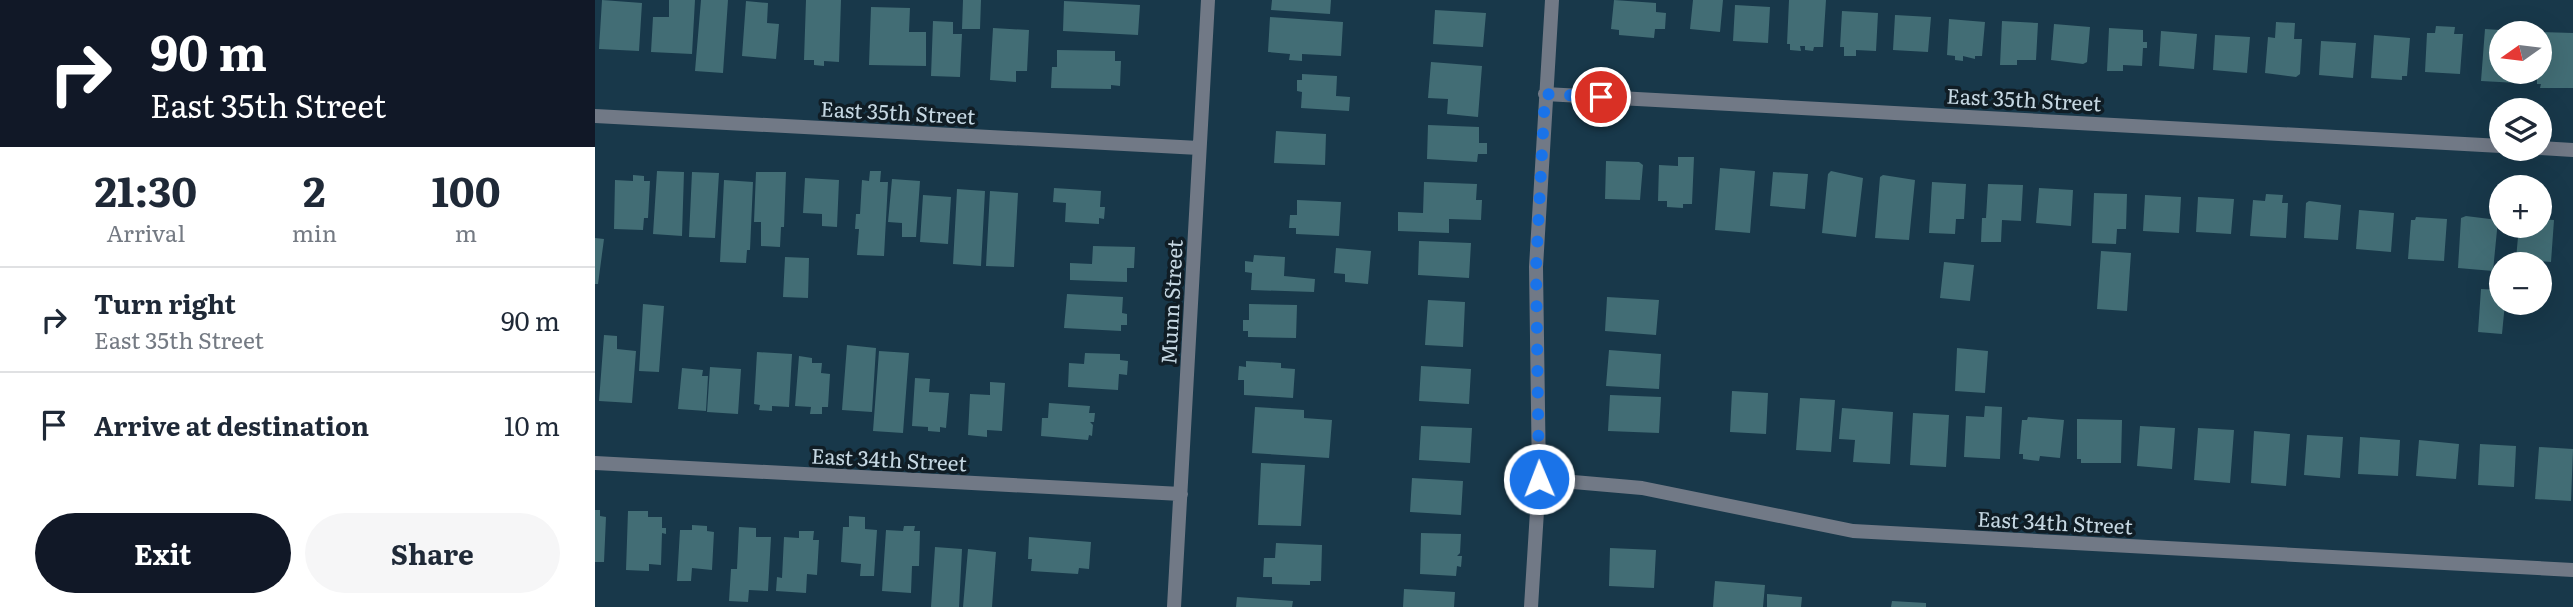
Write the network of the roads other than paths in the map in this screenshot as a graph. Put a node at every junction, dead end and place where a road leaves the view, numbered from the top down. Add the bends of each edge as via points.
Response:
1 (1208, 0) edge
2 (1552, 0) edge
3 (1545, 94) junction
4 (595, 116) edge
5 (2489, 145) edge
6 (1199, 148) junction
7 (2552, 149) edge
8 (2573, 150) edge
9 (595, 463) edge
10 (1539, 479) junction
11 (1181, 494) junction
12 (2573, 570) edge
13 (1174, 607) edge
14 (1531, 607) edge

1 - 6 street, Munn Street
2 - 3 street
3 - 5 street, East 35th Street
3 - 10 street via 1536,268
4 - 6 street, East 35th Street
6 - 11 street, Munn Street
7 - 8 street
9 - 11 street, East 34th Street
10 - 12 street, East 34th Street via 1642,488 1853,531
10 - 14 street
11 - 13 street, Munn Street

